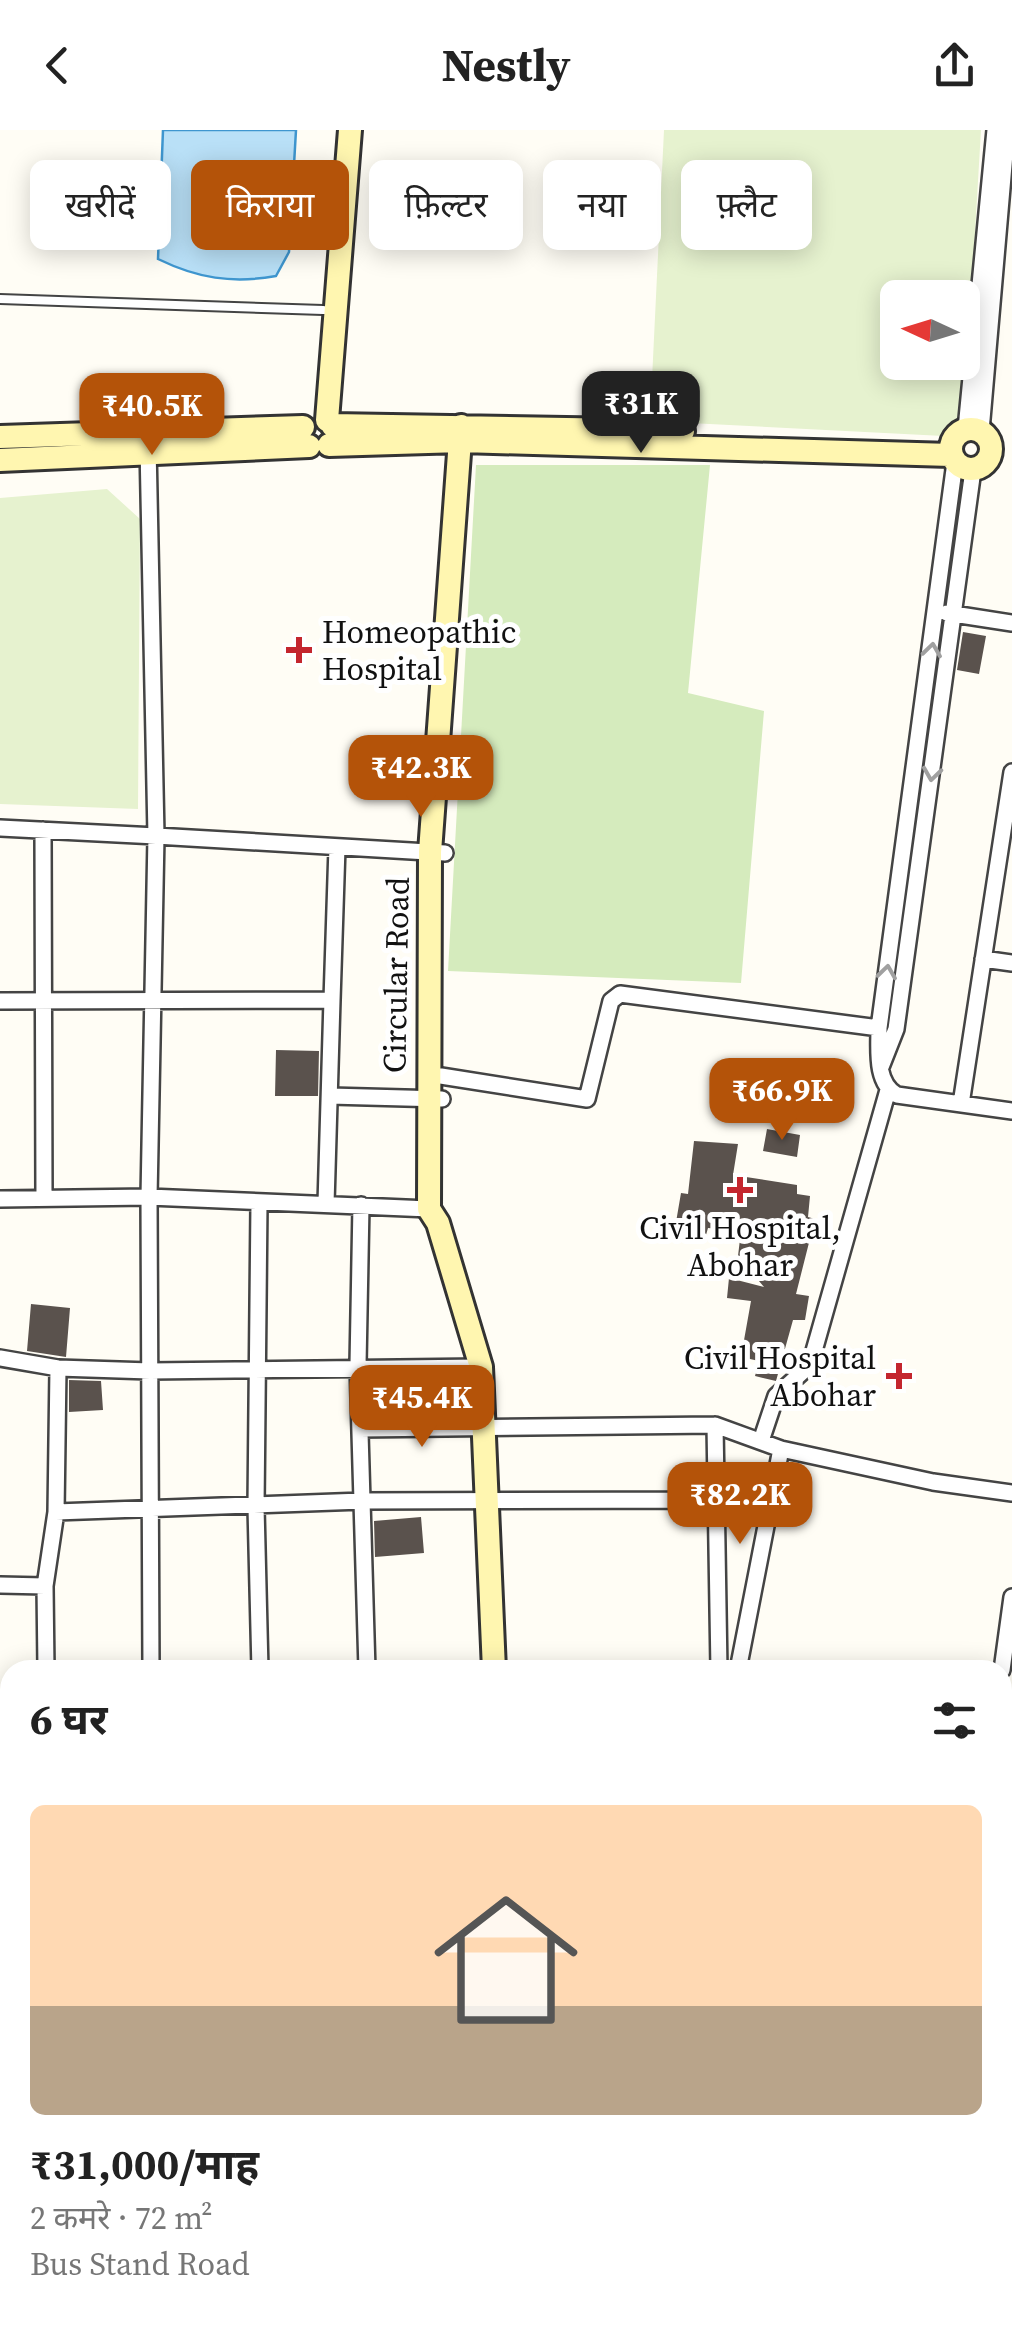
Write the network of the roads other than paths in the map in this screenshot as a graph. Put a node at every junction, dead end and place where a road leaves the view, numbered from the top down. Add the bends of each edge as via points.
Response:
1 (335, 130) edge
2 (350, 130) edge
3 (995, 130) edge
4 (1006, 130) edge
5 (0, 299) edge
6 (322, 310) junction
7 (319, 430) junction
8 (468, 434) junction
9 (0, 438) edge
10 (148, 441) junction
11 (978, 450) edge
12 (0, 460) edge
13 (937, 611) junction
14 (956, 614) junction
15 (1012, 623) edge
16 (1012, 772) edge
17 (0, 828) edge
18 (43, 830) junction
19 (156, 836) junction
20 (337, 847) junction
21 (438, 853) junction
22 (983, 959) junction
23 (1012, 963) edge
24 (151, 1000) junction
25 (332, 1000) junction
26 (0, 1002) edge
27 (45, 1002) junction
28 (879, 1028) junction
29 (881, 1068) junction
30 (888, 1090) junction
31 (437, 1091) junction
32 (330, 1096) junction
33 (961, 1104) junction
34 (1012, 1112) edge
35 (149, 1197) junction
36 (0, 1198) edge
37 (44, 1198) junction
38 (259, 1203) junction
39 (326, 1204) junction
40 (361, 1205) junction
41 (433, 1216) junction
42 (0, 1358) edge
43 (358, 1366) junction
44 (58, 1368) junction
45 (256, 1368) junction
46 (480, 1368) junction
47 (150, 1370) junction
48 (715, 1425) junction
49 (482, 1426) junction
50 (360, 1429) junction
51 (762, 1440) junction
52 (781, 1449) junction
53 (1012, 1493) edge
54 (486, 1500) junction
55 (717, 1500) junction
56 (362, 1501) junction
57 (256, 1507) junction
58 (148, 1511) junction
59 (56, 1512) junction
60 (0, 1585) edge
61 (45, 1586) junction
62 (1012, 1596) edge
63 (1008, 1650) edge
64 (46, 1660) edge
65 (151, 1660) edge
66 (260, 1660) edge
67 (367, 1660) edge
68 (494, 1660) edge
69 (718, 1660) edge
70 (740, 1660) edge

1 - 6 main road
2 - 7 main road
3 - 11 street
4 - 11 street
5 - 6 lane
6 - 7 main road
7 - 8 main road
7 - 10 main road
8 - 11 main road
8 - 21 main road, Circular Road
9 - 10 main road
10 - 12 main road
10 - 19 street
11 - 13 street
11 - 14 street
13 - 14 street
28 -> 13 street
14 - 15 street
14 -> 29 street via 896,1029
16 - 22 street
17 - 18 street
18 - 19 street
18 - 27 street
19 - 20 street
19 - 24 street
20 - 21 street
20 - 25 street
21 - 31 main road, Circular Road
22 - 23 street
22 - 33 street
24 - 25 street
24 - 27 street
24 - 35 street
25 - 32 street
26 - 27 street
27 - 37 street
28 - 29 street
28 - 31 street via 620,994 611,1001 586,1099
29 - 30 street
30 - 33 street
30 - 51 street via 810,1365 776,1396
31 - 32 street
31 - 41 main road, Circular Road via 442,1209
32 - 39 street
33 - 34 street
35 - 37 street
35 - 38 street
35 - 47 street
36 - 37 street
38 - 39 street
38 - 45 street
39 - 40 street
40 - 41 street
40 - 43 street
41 - 46 main road, Circular Road
42 - 44 street
43 - 45 street
43 - 46 street
43 - 50 street
44 - 47 street
44 - 59 street
45 - 47 street
45 - 57 street
46 - 49 main road, Circular Road
47 - 58 street
48 - 49 street
48 - 51 street
48 - 55 street
49 - 50 street
49 - 54 main road, Circular Road
50 - 56 street
51 - 52 street
52 - 53 street
52 - 70 street
54 - 55 street
54 - 56 street
54 - 68 main road, Circular Road
55 - 69 street
56 - 57 street
56 - 67 street
57 - 58 street
57 - 66 street
58 - 59 street
58 - 65 street
59 - 61 street
60 - 61 street
61 - 64 street
62 - 63 street

